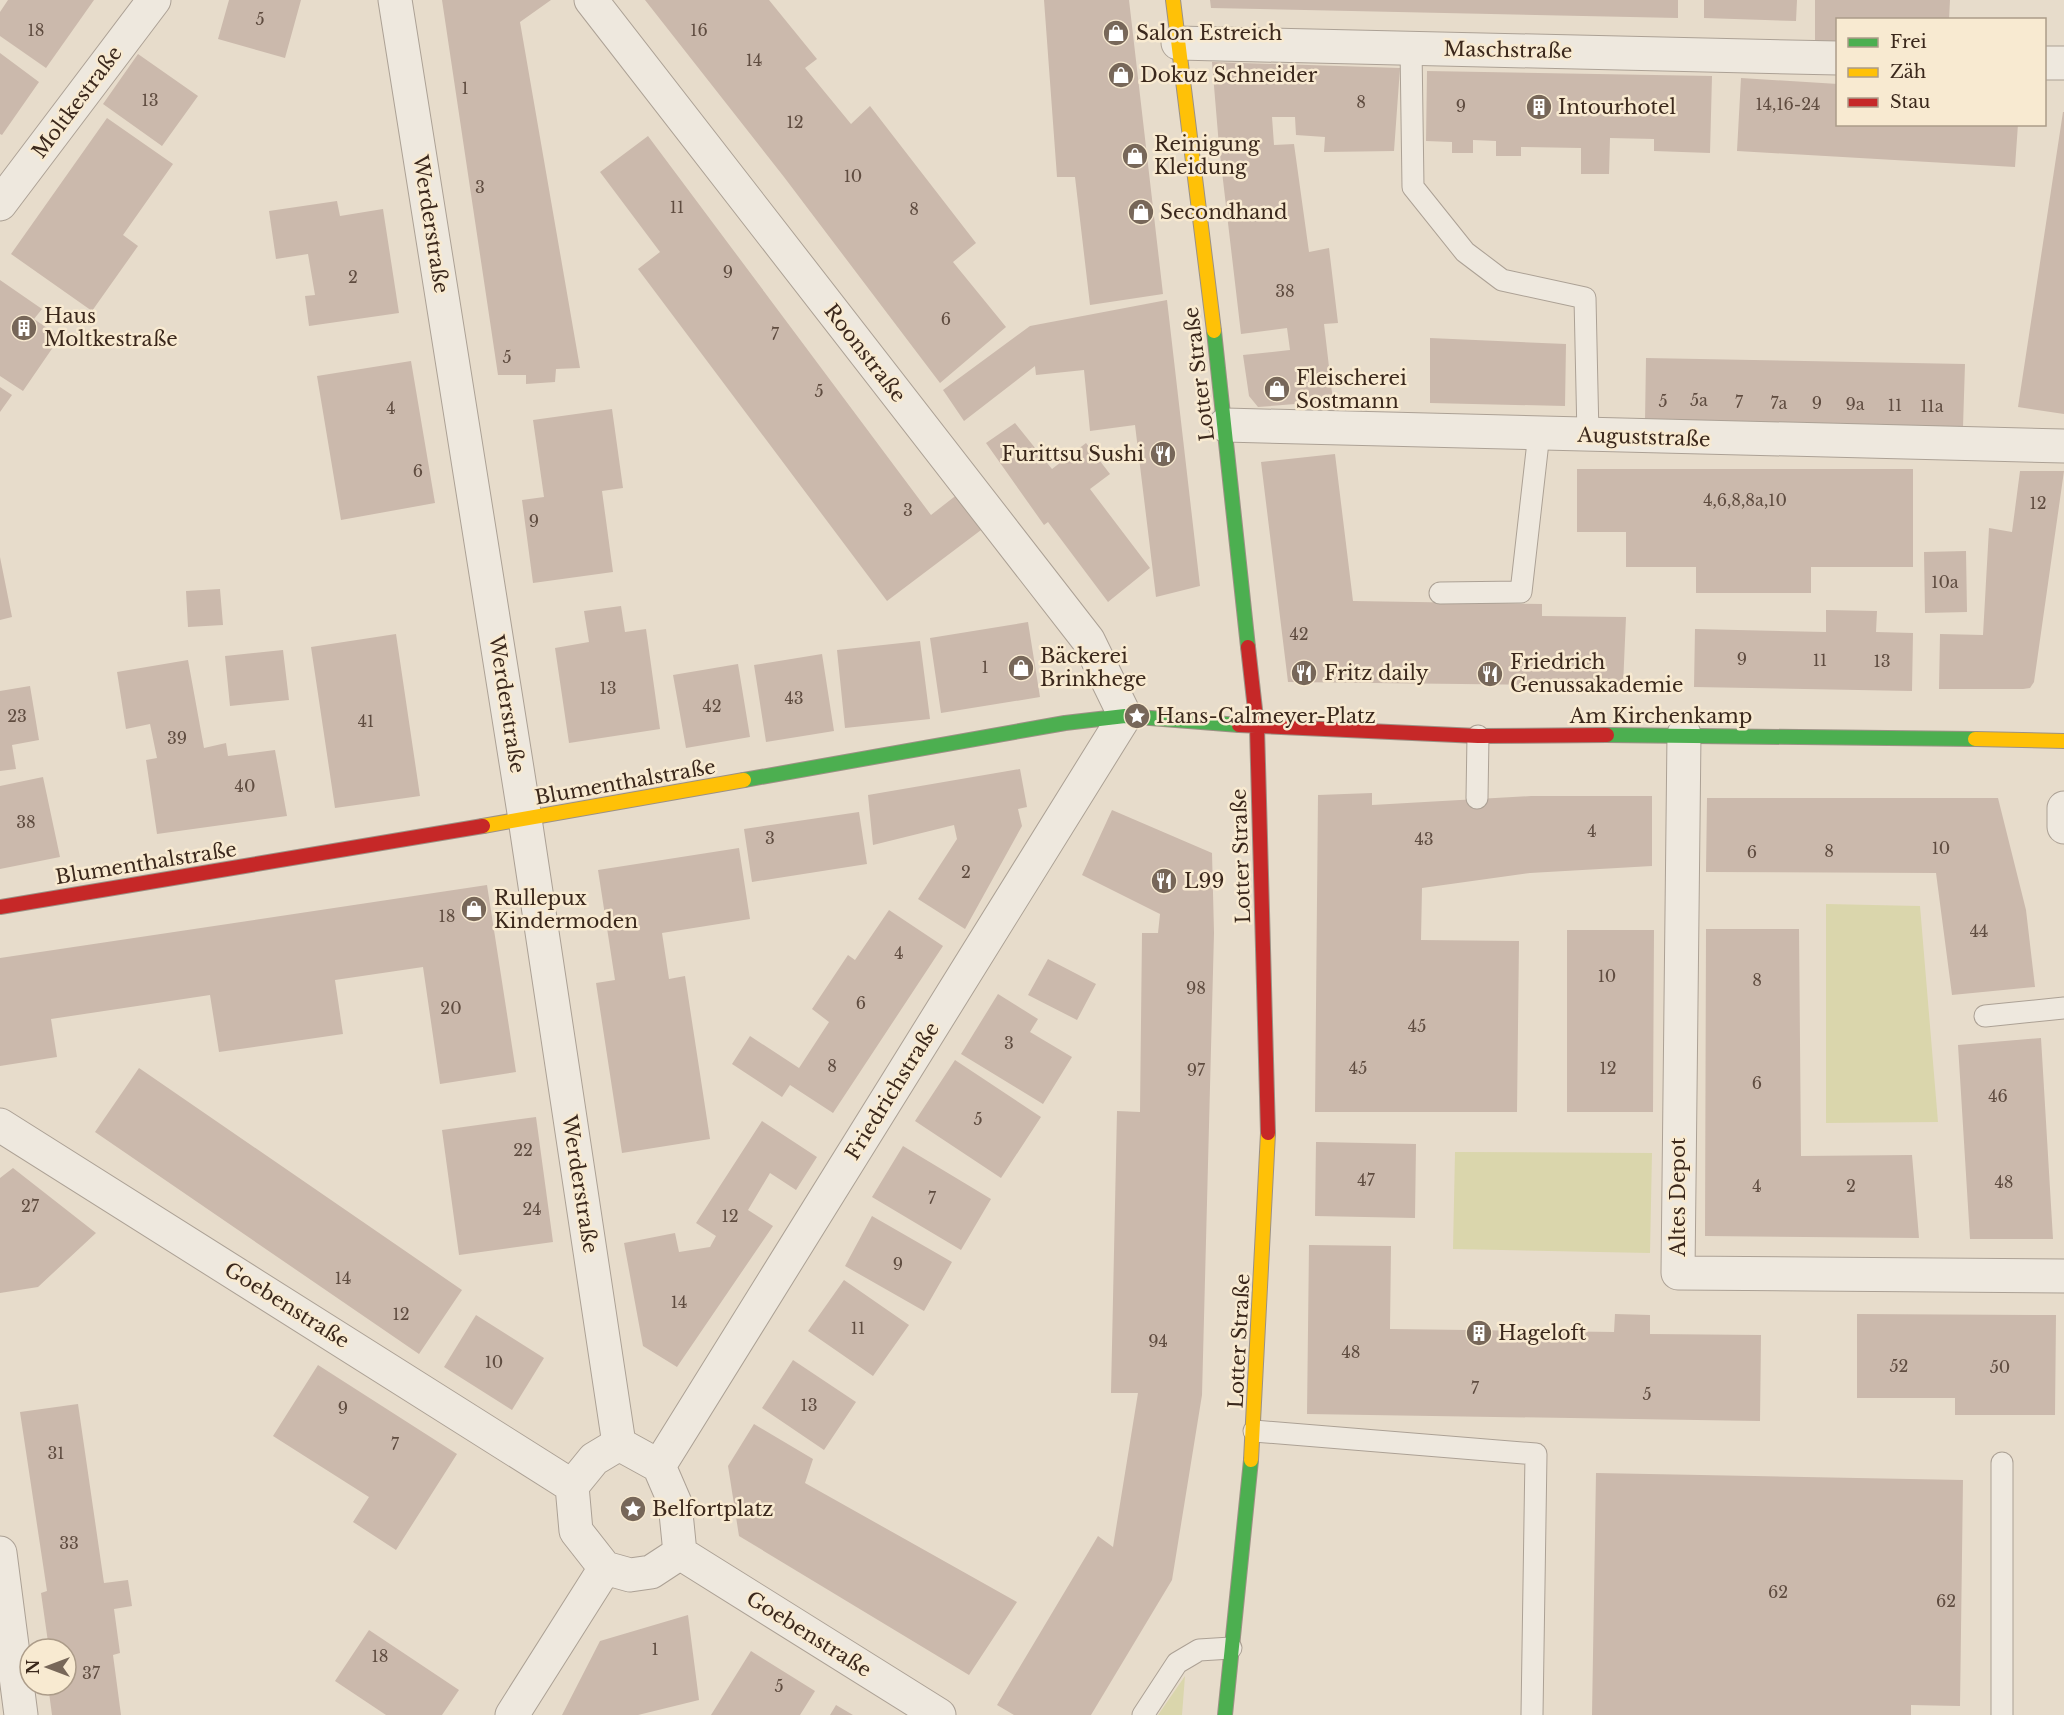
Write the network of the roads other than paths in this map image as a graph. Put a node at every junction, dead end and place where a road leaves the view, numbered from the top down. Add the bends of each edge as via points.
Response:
1 (154, 0) edge
2 (395, 0) edge
3 (591, 0) edge
4 (1173, 0) edge
5 (1178, 43) junction
6 (1411, 48) junction
7 (1836, 58) edge
8 (2046, 63) edge
9 (2064, 63) edge
10 (0, 204) edge
11 (1225, 425) junction
12 (1539, 433) junction
13 (1588, 436) junction
14 (2064, 447) edge
15 (1440, 593) dead end
16 (1125, 716) junction
17 (1257, 727) junction
18 (1684, 734) junction
19 (1478, 736) junction
20 (2064, 741) edge
21 (1477, 798) dead end
22 (2064, 808) edge
23 (525, 819) junction
24 (2064, 827) edge
25 (0, 907) edge
26 (2064, 1008) edge
27 (1985, 1016) dead end
28 (0, 1125) edge
29 (2064, 1276) edge
30 (1254, 1431) junction
31 (619, 1444) junction
32 (2002, 1462) dead end
33 (659, 1466) junction
34 (573, 1486) junction
35 (0, 1553) edge
36 (680, 1553) junction
37 (605, 1568) junction
38 (1231, 1648) junction
39 (21, 1715) edge
40 (512, 1715) edge
41 (939, 1715) edge
42 (1143, 1715) edge
43 (1225, 1715) edge
44 (1532, 1715) edge
45 (2002, 1715) edge

1 - 10 street, Moltkestraße
2 - 23 street, Werderstraße
3 - 16 street, Roonstraße via 1088,640
4 - 5 street, Lotter Straße
5 - 6 street, Maschstraße
5 - 11 street, Lotter Straße
6 - 7 street, Maschstraße
6 - 13 lane via 1413,187 1465,252 1502,280 1585,298
8 - 9 street
11 - 12 street, Auguststraße
11 - 17 street, Lotter Straße
12 - 13 street, Auguststraße
12 - 15 lane via 1521,592
13 - 14 street, Auguststraße
16 - 17 street, Blumenthalstraße
16 - 23 street, Blumenthalstraße via 1065,723
16 - 33 street, Friedrichstraße
17 - 19 street, Am Kirchenkamp
17 - 30 street, Lotter Straße via 1268,1125
18 - 19 street, Am Kirchenkamp
18 - 20 street, Am Kirchenkamp
18 - 29 street, Altes Depot via 1677,1273
19 - 21 lane
22 - 24 street
23 - 25 street, Blumenthalstraße
23 - 31 street, Werderstraße
26 - 27 lane
28 - 34 street, Goebenstraße
30 - 38 street, Lotter Straße
30 - 44 lane via 1536,1454
31 - 33 street
31 - 34 street via 594,1459
32 - 45 lane
33 - 36 street via 675,1503
34 - 37 street via 576,1531
35 - 39 street
36 - 37 street via 651,1572 630,1575
36 - 41 street, Goebenstraße
37 - 40 street
38 - 42 lane via 1199,1650 1177,1663
38 - 43 street, Lotter Straße

